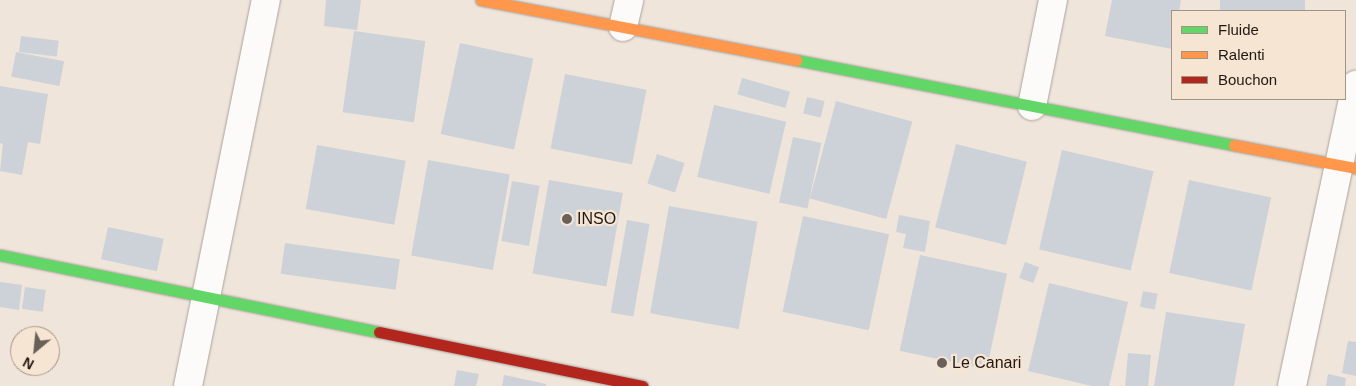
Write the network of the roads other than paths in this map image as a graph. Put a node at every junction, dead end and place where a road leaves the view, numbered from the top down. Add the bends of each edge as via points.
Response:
1 (266, 0) edge
2 (481, 0) edge
3 (629, 0) edge
4 (1053, 0) edge
5 (623, 28) junction
6 (1356, 85) edge
7 (1032, 106) junction
8 (1348, 166) edge
9 (0, 255) edge
10 (205, 296) junction
11 (188, 386) edge
12 (643, 386) edge
13 (1292, 386) edge

1 - 10 street
2 - 5 street
3 - 5 street
4 - 7 street
5 - 7 street
6 - 8 street
7 - 8 street
8 - 13 street
9 - 10 street
10 - 11 street
10 - 12 street

